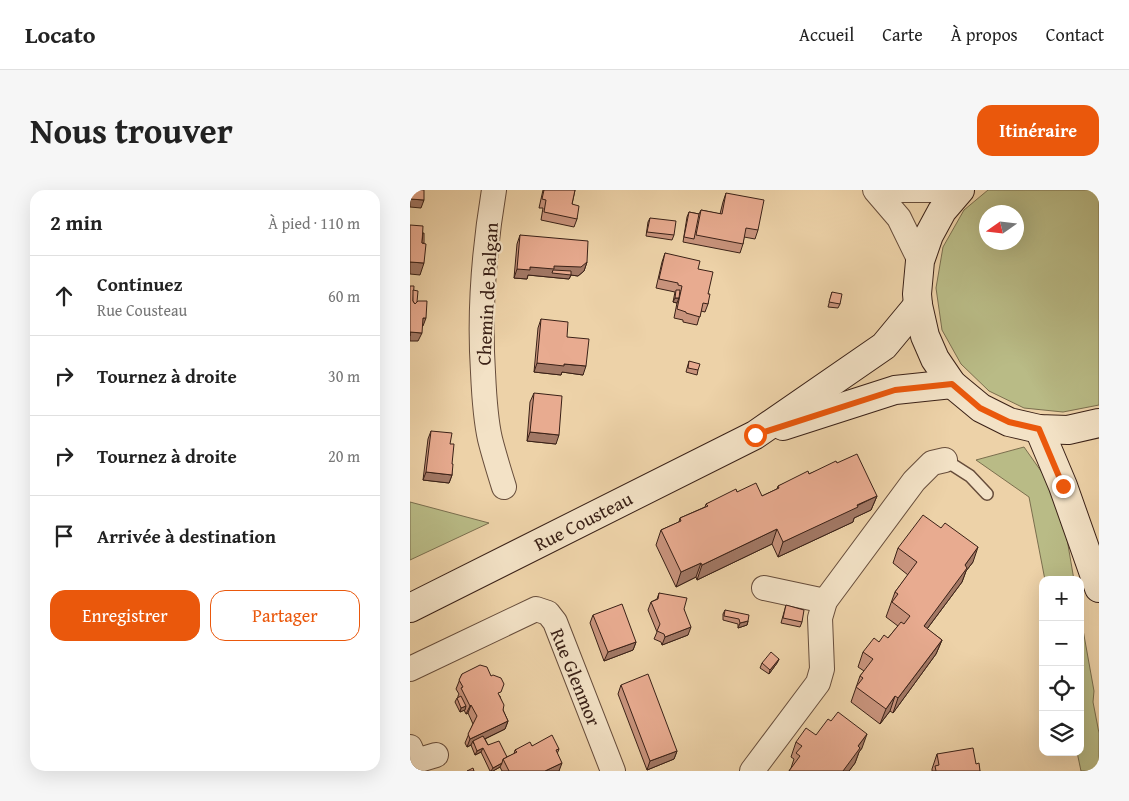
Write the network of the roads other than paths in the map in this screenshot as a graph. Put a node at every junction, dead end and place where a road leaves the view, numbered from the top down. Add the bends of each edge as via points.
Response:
1 (494, 190) edge
2 (877, 190) edge
3 (960, 190) edge
4 (920, 261) junction
5 (918, 305) junction
6 (952, 384) junction
7 (1099, 423) edge
8 (1039, 429) junction
9 (755, 435) junction
10 (945, 460) joint
11 (504, 487) dead end
12 (987, 494) dead end
13 (764, 588) dead end
14 (1099, 588) edge
15 (825, 601) junction
16 (410, 608) edge
17 (410, 669) edge
18 (410, 747) edge
19 (436, 755) dead end
20 (614, 771) edge
21 (752, 771) edge

1 - 11 street, Chemin de Balgan via 483,280 481,337 490,438
2 - 3 street
2 - 4 street via 899,218
3 - 4 main road via 942,211
4 - 5 main road
5 - 6 main road via 925,336 935,359
5 - 9 main road, Rue Cousteau via 884,346
6 - 8 main road via 980,408 1009,422
6 - 9 main road, Rue Cousteau via 895,390
7 - 8 main road via 1068,430
8 - 14 main road
9 - 16 main road, Rue Cousteau
10 - 12 lane via 970,476
10 - 15 street via 932,463 914,481
13 - 15 street
15 - 21 street via 820,618 822,669 818,683
17 - 20 street, Rue Glenmor via 536,609 548,613
18 - 19 street via 416,760

